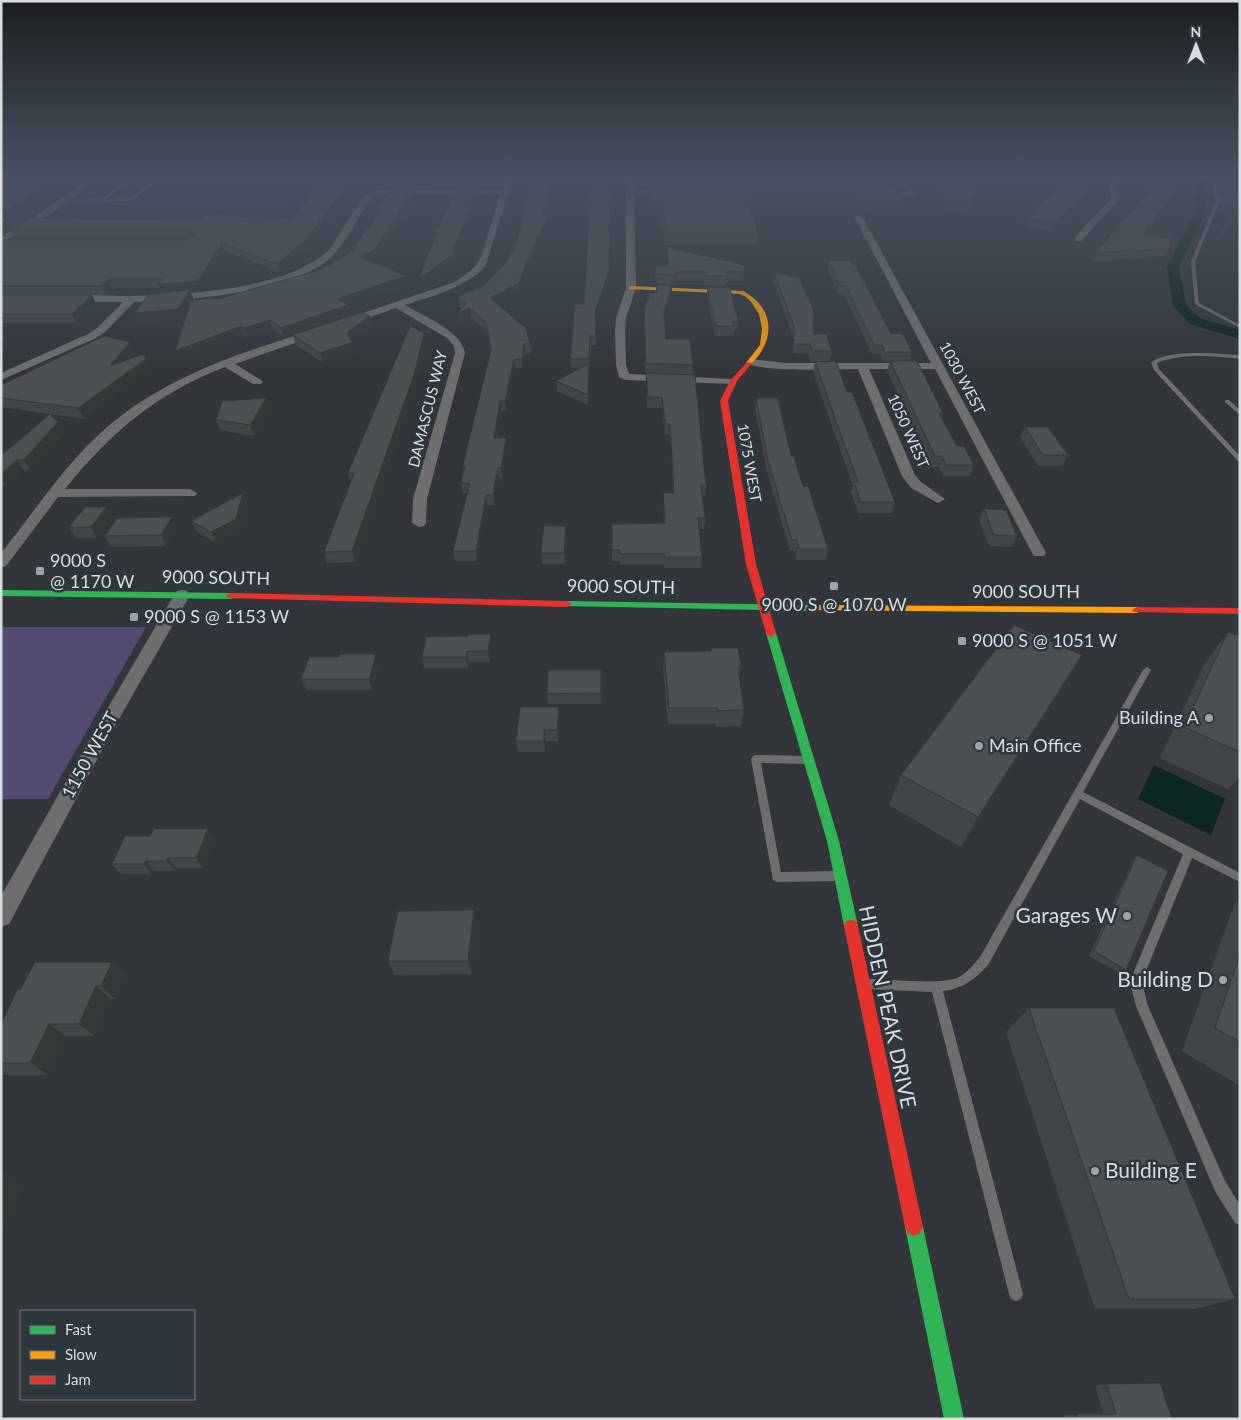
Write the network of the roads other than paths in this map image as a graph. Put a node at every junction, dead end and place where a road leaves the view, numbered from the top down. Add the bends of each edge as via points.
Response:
1 (337, 244) edge
2 (489, 244) edge
3 (631, 244) edge
4 (873, 244) edge
5 (1200, 244) edge
6 (631, 288) junction
7 (61, 299) edge
8 (131, 299) junction
9 (397, 305) junction
10 (1240, 327) edge
11 (1240, 357) edge
12 (751, 362) junction
13 (226, 363) junction
14 (862, 366) junction
15 (939, 366) junction
16 (1, 377) edge
17 (257, 382) dead end
18 (730, 382) junction
19 (1227, 400) dead end
20 (1240, 413) edge
21 (1239, 459) edge
22 (57, 492) junction
23 (190, 493) dead end
24 (938, 499) dead end
25 (419, 523) dead end
26 (1039, 553) dead end
27 (1, 563) edge
28 (1, 593) edge
29 (182, 595) junction
30 (765, 608) junction
31 (1240, 611) edge
32 (1147, 670) dead end
33 (809, 760) junction
34 (1078, 794) junction
35 (1189, 852) junction
36 (841, 876) junction
37 (1240, 878) edge
38 (1, 917) edge
39 (863, 984) junction
40 (936, 985) junction
41 (1240, 1218) edge
42 (1016, 1294) dead end
43 (954, 1419) edge

1 - 8 street via 324,260 303,271 227,292
2 - 9 street via 482,265 472,275 458,284
3 - 6 street
4 - 15 street, 1030 WEST
5 - 10 lane via 1193,262 1197,304
6 - 12 street via 730,290 750,295 759,305 766,336 760,352
6 - 18 street via 620,330 621,366 625,378
7 - 8 street
8 - 16 street via 92,336
9 - 13 street
9 - 25 street, DAMASCUS WAY via 451,336 459,345 460,353 420,500
11 - 21 lane via 1177,357 1154,362 1156,369
12 - 14 street via 786,366
12 - 18 street
13 - 17 street
13 - 22 street via 154,398 128,416 106,435
14 - 15 street
14 - 24 street, 1050 WEST via 909,476 916,485
15 - 26 street, 1030 WEST
18 - 30 street, 1075 WEST via 724,401 725,411 752,564
19 - 20 lane
22 - 23 street
22 - 27 street
28 - 29 street, 9000 SOUTH
29 - 30 street, 9000 SOUTH
29 - 38 street, 1150 WEST
30 - 31 street, 9000 SOUTH
30 - 33 street, HIDDEN PEAK DRIVE
32 - 34 lane
33 - 36 street, HIDDEN PEAK DRIVE
33 - 36 lane via 756,759 777,877
34 - 35 lane
34 - 40 lane via 984,961 974,973 958,982
35 - 37 lane
35 - 41 lane via 1140,972 1137,987 1142,1006 1220,1186
36 - 39 street, HIDDEN PEAK DRIVE
39 - 40 lane
39 - 43 street, HIDDEN PEAK DRIVE
40 - 42 lane

